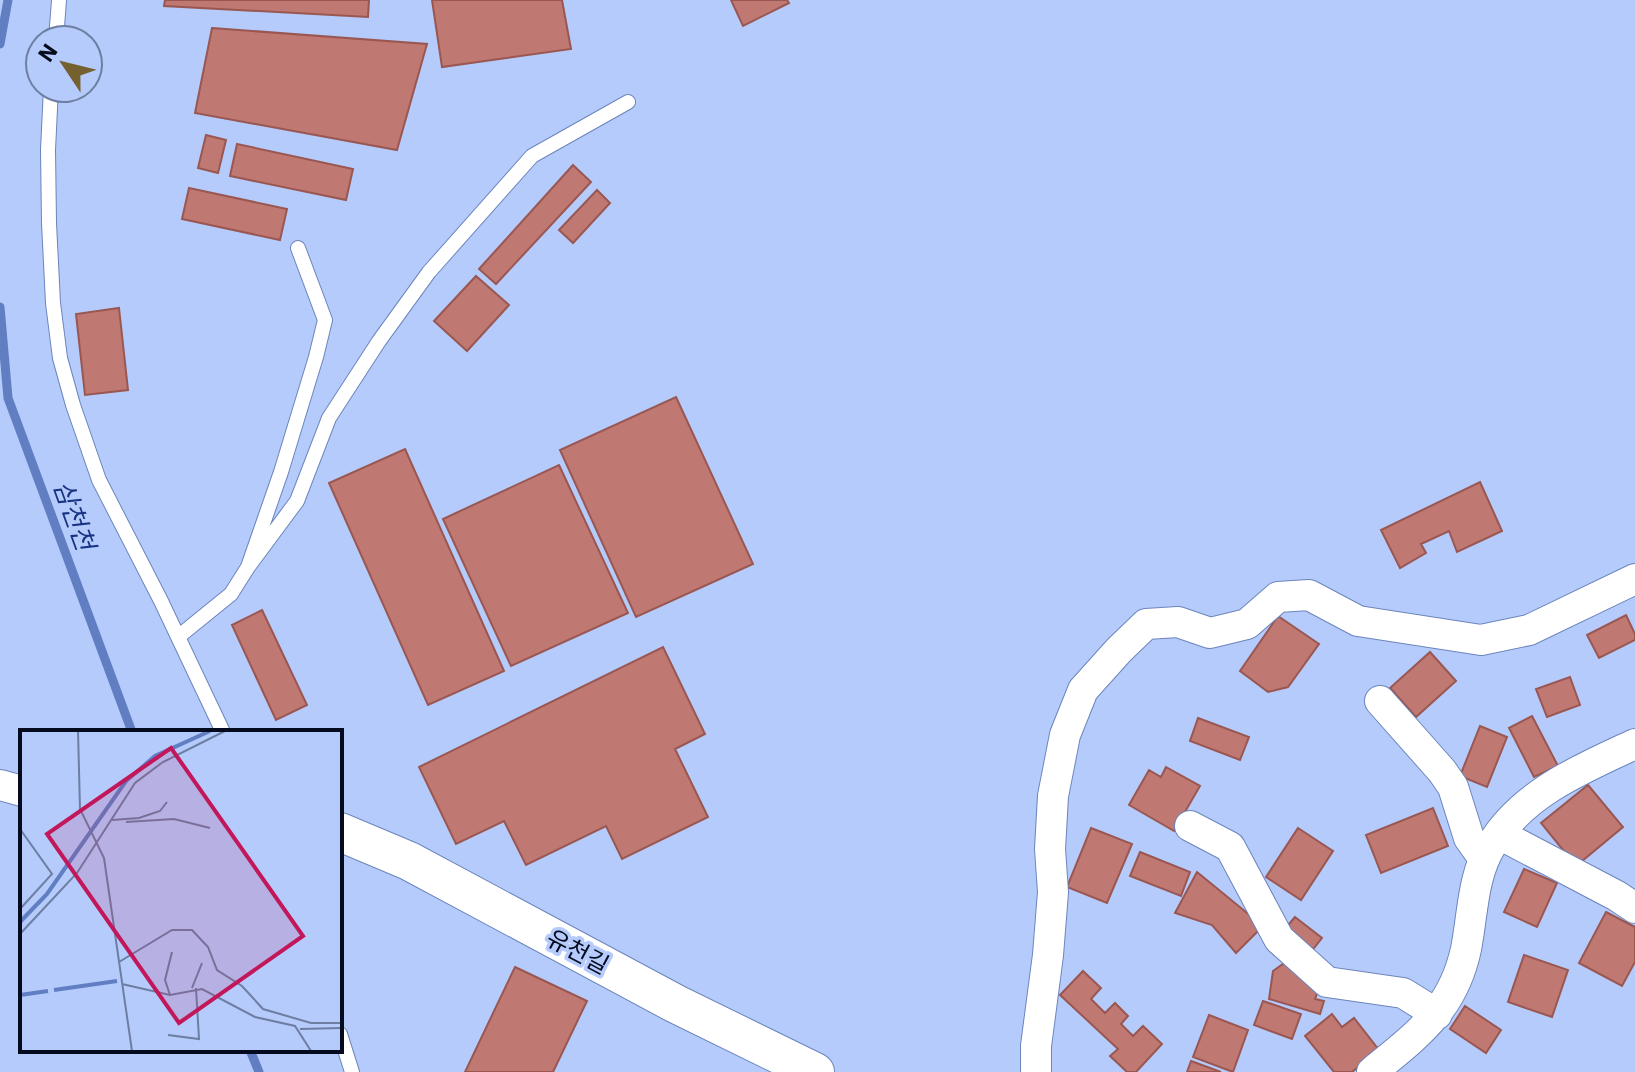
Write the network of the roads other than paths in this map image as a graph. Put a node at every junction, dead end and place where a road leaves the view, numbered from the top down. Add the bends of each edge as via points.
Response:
1 (59, 0) edge
2 (57, 24) edge
3 (628, 102) dead end
4 (50, 104) edge
5 (298, 248) dead end
6 (248, 567) junction
7 (1635, 579) edge
8 (178, 637) junction
9 (1380, 701) dead end
10 (222, 730) edge
11 (1635, 744) edge
12 (0, 785) edge
13 (20, 790) edge
14 (1190, 826) dead end
15 (342, 833) edge
16 (1491, 846) junction
17 (1635, 908) edge
18 (1437, 1014) junction
19 (342, 1040) edge
20 (352, 1072) edge
21 (815, 1072) edge
22 (1036, 1072) edge
23 (1372, 1072) edge

1 - 2 lane
3 - 6 lane via 532,156 429,272 329,418 297,501
4 - 8 lane via 49,223 60,358 99,480
5 - 6 lane via 325,320
6 - 8 lane via 231,594
7 - 22 street via 1529,630 1481,640 1358,621 1309,595 1278,597 1247,624 1210,633 1178,622 1146,624 1083,690 1065,735 1053,796 1053,892
8 - 10 lane
9 - 16 street via 1453,787 1469,838
11 - 16 street via 1583,768 1526,804
12 - 13 street
14 - 18 street via 1230,847 1279,939 1327,982 1403,993
15 - 21 street, 유천길 via 409,861
16 - 17 street
16 - 18 street via 1477,881 1460,969
18 - 23 street
19 - 20 lane

